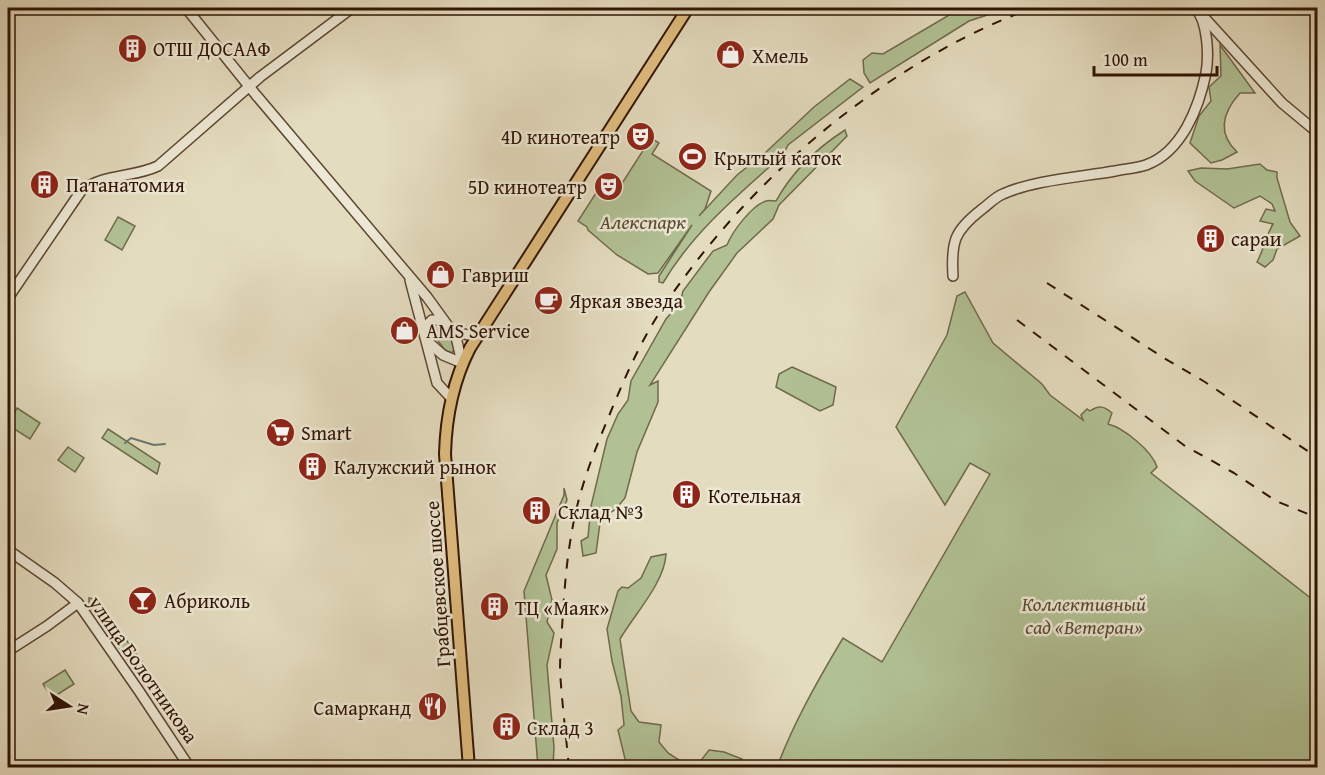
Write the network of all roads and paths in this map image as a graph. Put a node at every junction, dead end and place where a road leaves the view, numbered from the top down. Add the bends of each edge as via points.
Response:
1 (186, 8) edge
2 (352, 8) edge
3 (688, 8) edge
4 (1197, 9) edge
5 (249, 87) junction
6 (1317, 133) edge
7 (953, 276) dead end
8 (409, 278) junction
9 (8, 298) edge
10 (443, 320) junction
11 (424, 328) junction
12 (453, 331) junction
13 (479, 335) junction
14 (427, 341) junction
15 (462, 363) junction
16 (451, 398) junction
17 (8, 550) edge
18 (78, 603) junction
19 (8, 651) edge
20 (190, 768) edge
21 (469, 768) edge

1 - 5 street
2 - 5 street
3 - 13 main road, Грабцевское шоссе
4 - 6 street via 1282,103
4 - 7 street via 1209,58 1203,91 1190,121 1171,149 1147,165 1030,185 1002,194 964,223 951,254
5 - 8 street
5 - 9 street via 158,166 96,181 81,191
8 - 10 street
8 - 11 street
10 - 11 street via 432,320
10 - 12 street
11 - 14 street
12 - 13 street
12 - 15 street
13 - 15 main road, Грабцевское шоссе
14 - 15 street via 443,355
14 - 16 street via 437,383
15 - 16 main road, Грабцевское шоссе
16 - 21 main road, Грабцевское шоссе via 445,454
17 - 18 street, улица Болотникова
18 - 19 street
18 - 20 street, улица Болотникова

